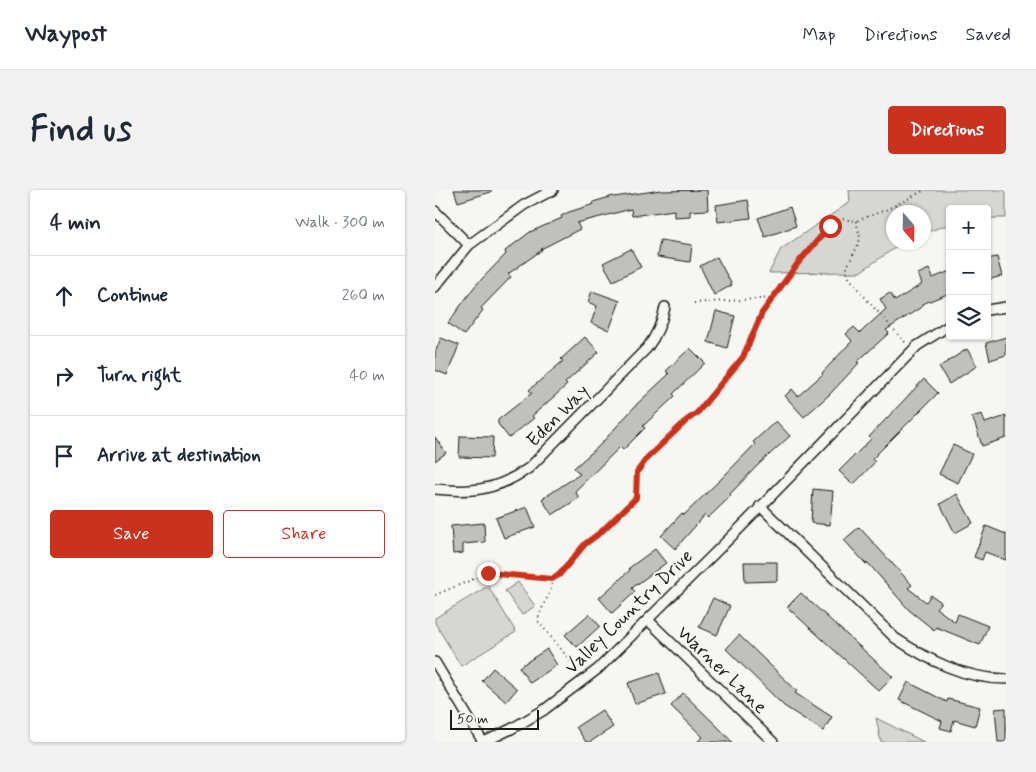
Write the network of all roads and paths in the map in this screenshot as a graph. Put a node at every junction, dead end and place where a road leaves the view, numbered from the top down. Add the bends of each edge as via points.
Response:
1 (553, 190) edge
2 (925, 190) edge
3 (435, 211) edge
4 (857, 221) junction
5 (469, 245) junction
6 (435, 287) edge
7 (773, 298) junction
8 (694, 303) dead end
9 (665, 307) dead end
10 (1006, 307) edge
11 (991, 309) edge
12 (946, 328) edge
13 (905, 342) dead end
14 (435, 489) edge
15 (760, 506) junction
16 (552, 579) junction
17 (435, 595) edge
18 (648, 620) junction
19 (435, 662) edge
20 (578, 670) dead end
21 (1006, 679) edge
22 (483, 742) edge
23 (773, 742) edge

1 - 5 street via 524,205
2 - 4 path
3 - 5 street
4 - 7 path via 841,220 830,226
4 - 13 path via 859,243 847,266 847,275
5 - 6 street
7 - 8 path
7 - 16 path via 762,313 743,357 697,413 647,458 637,472 636,498
9 - 14 street, Eden Way via 656,335 647,348 529,468 506,482 483,489 458,492
10 - 11 street
12 - 15 street, Valley Country Drive via 917,346
15 - 18 street, Valley Country Drive
15 - 21 street via 895,638 941,664 973,675
16 - 17 path via 488,573
16 - 20 path via 538,621
18 - 22 street, Valley Country Drive via 575,687 511,729
18 - 23 street, Warner Lane
19 - 22 street

